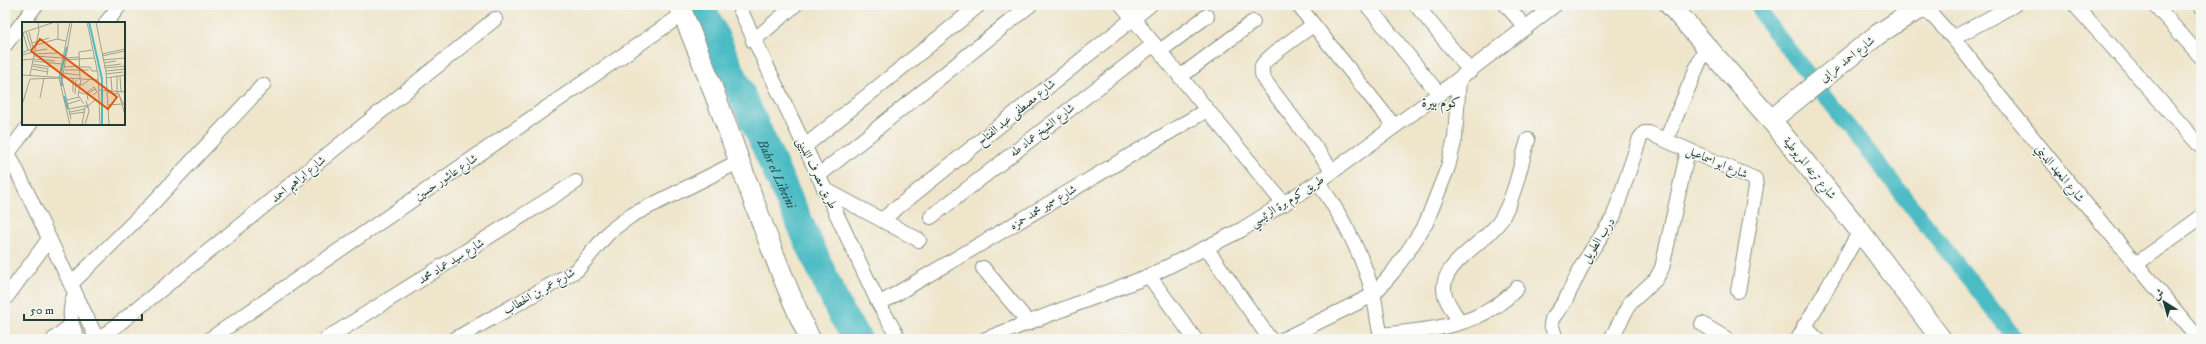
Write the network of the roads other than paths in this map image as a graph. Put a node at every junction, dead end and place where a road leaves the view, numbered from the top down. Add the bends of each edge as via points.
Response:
1 (36, 5) edge
2 (120, 5) edge
3 (738, 5) edge
4 (795, 5) edge
5 (979, 5) edge
6 (1030, 5) edge
7 (1122, 5) edge
8 (1150, 5) edge
9 (1298, 5) edge
10 (1367, 5) edge
11 (1416, 5) edge
12 (1506, 5) edge
13 (1555, 5) edge
14 (1670, 5) edge
15 (1925, 5) edge
16 (2014, 5) edge
17 (2075, 5) edge
18 (2155, 5) edge
19 (681, 10) edge
20 (1207, 16) dead end
21 (1132, 18) junction
22 (495, 19) dead end
23 (23, 22) edge
24 (107, 22) edge
25 (1253, 22) dead end
26 (22, 23) edge
27 (1313, 25) junction
28 (1526, 28) junction
29 (1953, 38) junction
30 (753, 41) junction
31 (5, 45) edge
32 (1706, 46) junction
33 (1157, 48) junction
34 (2201, 58) edge
35 (1465, 75) junction
36 (1180, 77) junction
37 (263, 85) dead end
38 (1439, 94) junction
39 (1207, 110) junction
40 (1771, 120) junction
41 (29, 125) edge
42 (1394, 126) junction
43 (1642, 136) joint
44 (1528, 140) dead end
45 (1666, 140) junction
46 (804, 147) junction
47 (2201, 147) edge
48 (1688, 150) junction
49 (8, 159) edge
50 (738, 162) junction
51 (1332, 171) junction
52 (818, 176) junction
53 (576, 182) dead end
54 (1318, 182) junction
55 (824, 189) junction
56 (1284, 204) junction
57 (931, 217) dead end
58 (2201, 217) edge
59 (883, 220) junction
60 (1860, 231) junction
61 (49, 239) junction
62 (919, 240) dead end
63 (1207, 249) junction
64 (2135, 265) junction
65 (983, 268) dead end
66 (1149, 276) junction
67 (1516, 288) dead end
68 (72, 289) junction
69 (1738, 291) dead end
70 (1373, 295) junction
71 (5, 299) edge
72 (879, 304) junction
73 (1029, 322) junction
74 (1460, 322) junction
75 (1702, 324) dead end
76 (71, 325) junction
77 (1804, 326) junction
78 (1381, 337) edge
79 (992, 338) edge
80 (54, 339) edge
81 (78, 339) edge
82 (98, 339) edge
83 (210, 339) edge
84 (326, 339) edge
85 (455, 339) edge
86 (810, 339) edge
87 (899, 339) edge
88 (1195, 339) edge
89 (1270, 339) edge
90 (1284, 339) edge
91 (1556, 339) edge
92 (1611, 339) edge
93 (1727, 339) edge
94 (1798, 339) edge
95 (1817, 339) edge
96 (1941, 339) edge
97 (2199, 339) edge

1 - 23 street
2 - 24 street
3 - 30 street, طريق مصرف اللبينى
4 - 30 street
5 - 46 street
6 - 52 street
7 - 21 street
8 - 21 street, شارع مصطفى عبد الفتاح
9 - 27 street
10 - 38 street
11 - 35 street
12 - 28 street
13 - 28 street, طريق كوم برة الرئيسي
14 - 32 street, شارع ترعه المريوطية
15 - 29 street, شارع المعهد الديني
15 - 40 street, شارع احمد عرابى via 1877,35
16 - 29 street
17 - 47 street
18 - 34 street
19 - 50 street
19 - 83 street, شارع عاشور حسين
20 - 33 street, شارع الشيخ عماد طه
21 - 33 street
21 - 59 street, شارع مصطفى عبد الفتاح
22 - 82 street, شارع ابراهيم احمد
25 - 36 street
26 - 31 street
27 - 42 street
27 - 51 street via 1264,63 1262,72
28 - 35 street, طريق كوم برة الرئيسي
29 - 64 street, شارع المعهد الديني
30 - 46 street, طريق مصرف اللبينى
32 - 40 street, شارع ترعه المريوطية
32 - 45 street
33 - 36 street
33 - 57 street, شارع الشيخ عماد طه
35 - 38 street, طريق كوم برة الرئيسي
35 - 70 street via 1455,138 1438,196 1426,223 1410,248
36 - 39 street
37 - 68 street
38 - 42 street, طريق كوم برة الرئيسي
39 - 56 street
39 - 72 street, شارع سمير محمد حمزه
40 - 60 street, شارع ترعه المريوطية
41 - 49 street
42 - 51 street, طريق كوم برة الرئيسي
43 - 45 street, شارع ابو اسماعيل via 1649,133
43 - 91 street, درب الطويل via 1613,218 1584,262 1565,301 1552,319
44 - 74 street via 1506,211 1500,222 1447,274 1445,295
45 - 48 street, شارع ابو اسماعيل
46 - 52 street, طريق مصرف اللبينى
48 - 69 street, شارع ابو اسماعيل via 1751,176 1756,183
48 - 92 street via 1662,268 1656,279 1630,303
49 - 61 street
50 - 85 street, شارع عمر بن الخطاب via 632,214 610,231 577,270
50 - 86 street
51 - 54 street, طريق كوم برة الرئيسي
52 - 55 street, طريق مصرف اللبينى
53 - 84 street, شارع سيد عماد محمد
54 - 56 street, طريق كوم برة الرئيسي
54 - 70 street via 1350,234
55 - 59 street
55 - 72 street, طريق مصرف اللبينى
56 - 63 street, طريق كوم برة الرئيسي
58 - 64 street
59 - 62 street
60 - 77 street
60 - 96 street, شارع ترعه المريوطية
61 - 68 street
61 - 71 street
63 - 66 street, طريق كوم برة الرئيسي
63 - 89 street
64 - 97 street, شارع المعهد الديني
65 - 73 street
66 - 73 street, طريق كوم برة الرئيسي
66 - 88 street
67 - 74 street via 1490,312
68 - 76 street
68 - 82 street
70 - 78 street
70 - 90 street
72 - 87 street, طريق مصرف اللبينى
73 - 79 street, طريق كوم برة الرئيسي
74 - 78 street
75 - 93 street
76 - 80 street
76 - 81 street
77 - 94 street
77 - 95 street

